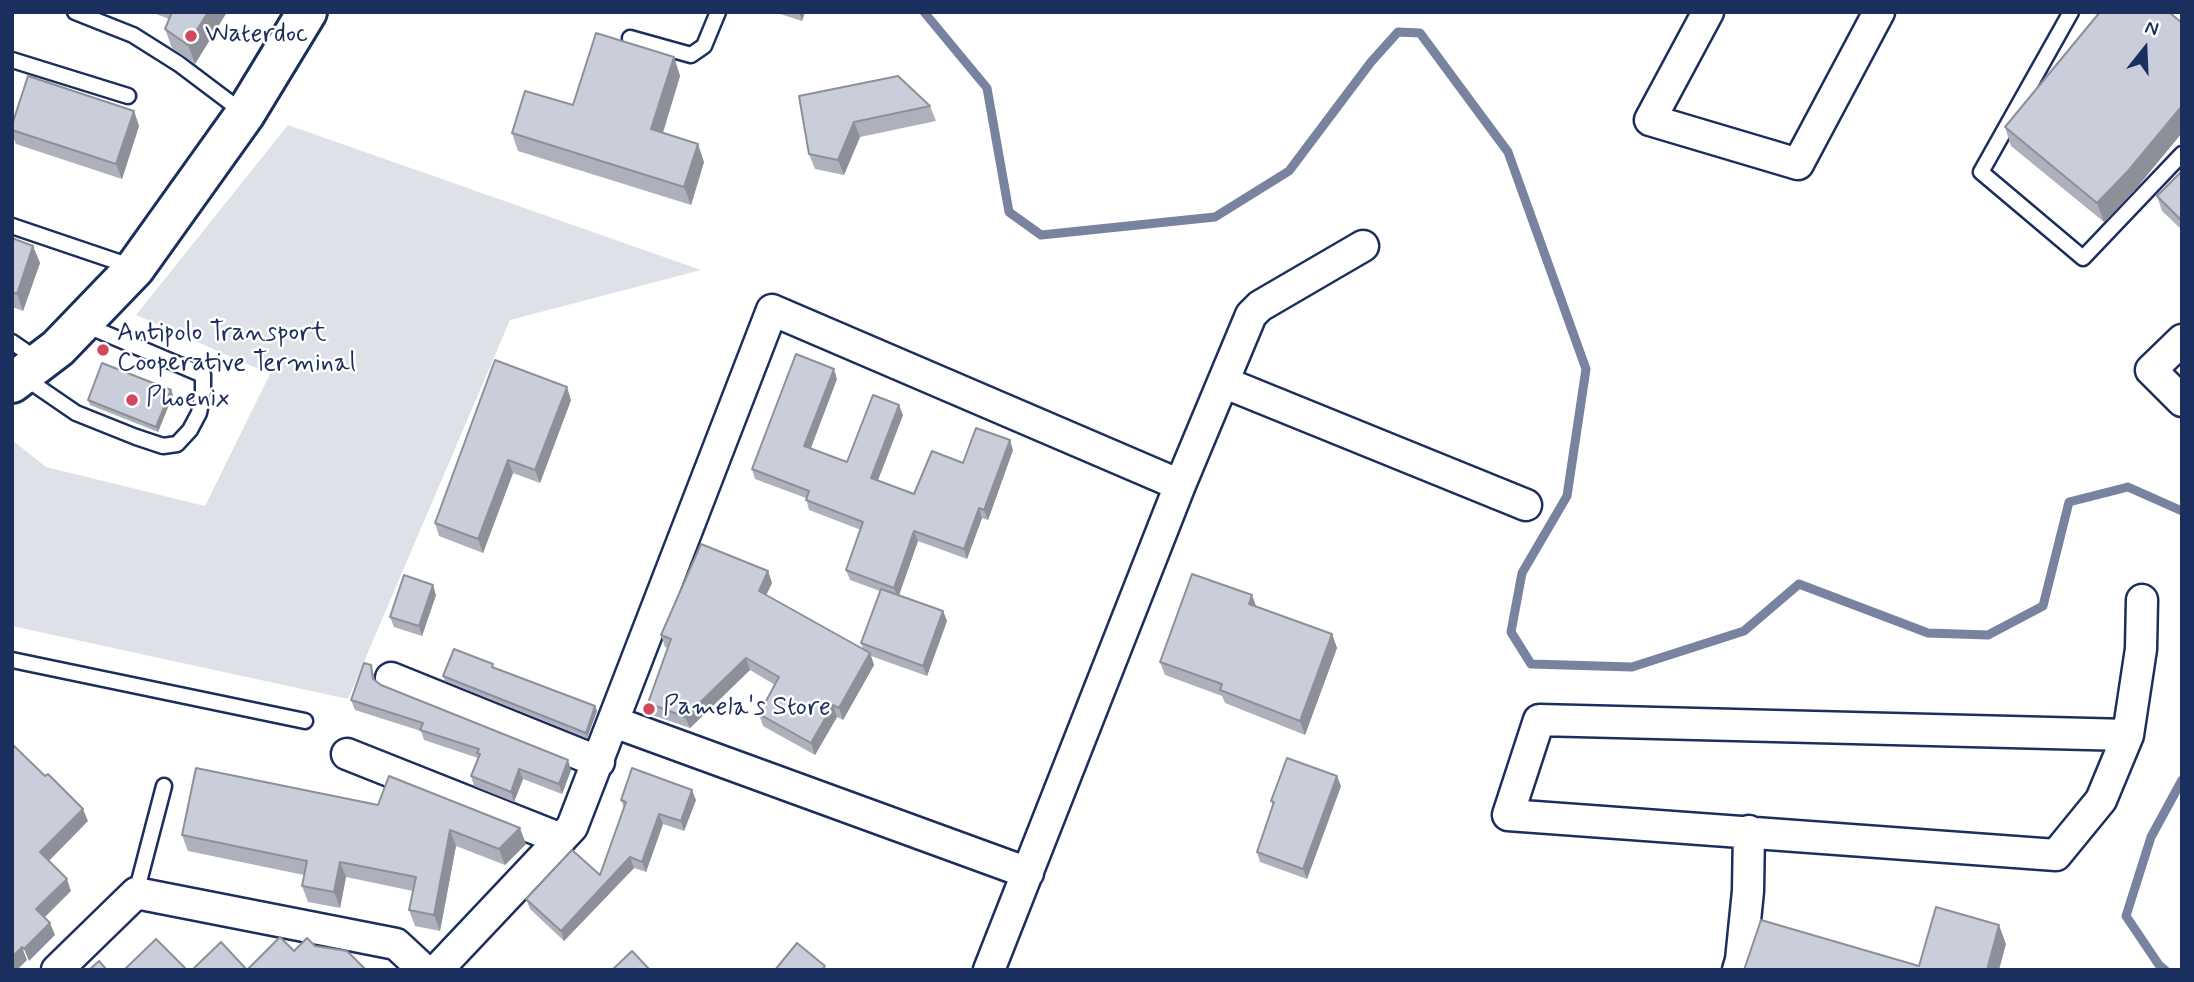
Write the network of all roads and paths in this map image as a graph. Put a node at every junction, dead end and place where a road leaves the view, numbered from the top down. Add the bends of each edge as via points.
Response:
1 (75, 12) edge
2 (307, 12) edge
3 (718, 12) edge
4 (1708, 12) edge
5 (1879, 12) edge
6 (2071, 12) edge
7 (630, 38) dead end
8 (12, 60) edge
9 (128, 96) dead end
10 (246, 114) junction
11 (2182, 154) edge
12 (12, 226) edge
13 (1363, 246) dead end
14 (135, 268) junction
15 (82, 323) junction
16 (2182, 340) edge
17 (21, 365) edge
18 (1223, 382) junction
19 (2182, 401) edge
20 (1180, 485) junction
21 (1526, 505) dead end
22 (2142, 600) dead end
23 (12, 660) edge
24 (391, 678) dead end
25 (305, 721) dead end
26 (614, 722) junction
27 (2127, 735) junction
28 (347, 754) dead end
29 (598, 762) junction
30 (164, 786) dead end
31 (1749, 831) junction
32 (561, 839) junction
33 (1028, 873) junction
34 (136, 892) junction
35 (57, 970) edge
36 (424, 970) edge
37 (437, 970) edge
38 (989, 970) edge
39 (1738, 970) edge

1 - 10 lane via 133,35
2 - 10 main road
3 - 7 lane via 704,46 691,55
4 - 5 street via 1650,120 1798,164
6 - 11 lane via 1981,172 2083,258
8 - 9 lane
10 - 14 main road
12 - 14 lane
13 - 18 street via 1260,306 1251,315
14 - 15 main road
15 - 17 main road via 58,348
15 - 17 lane via 203,375 199,413 177,444 163,446 76,412
16 - 19 street via 2151,370
18 - 20 street
18 - 21 street
20 - 26 street via 772,310
20 - 33 street
22 - 27 street via 2141,649
23 - 25 lane
24 - 29 street
26 - 29 street
26 - 33 street
27 - 31 street via 2101,800 2056,855
27 - 31 street via 1539,720 1507,815
28 - 32 street
29 - 32 street via 572,827
30 - 34 lane
31 - 39 street via 1748,891
32 - 37 street
33 - 38 street
34 - 35 street
34 - 36 street via 396,944

